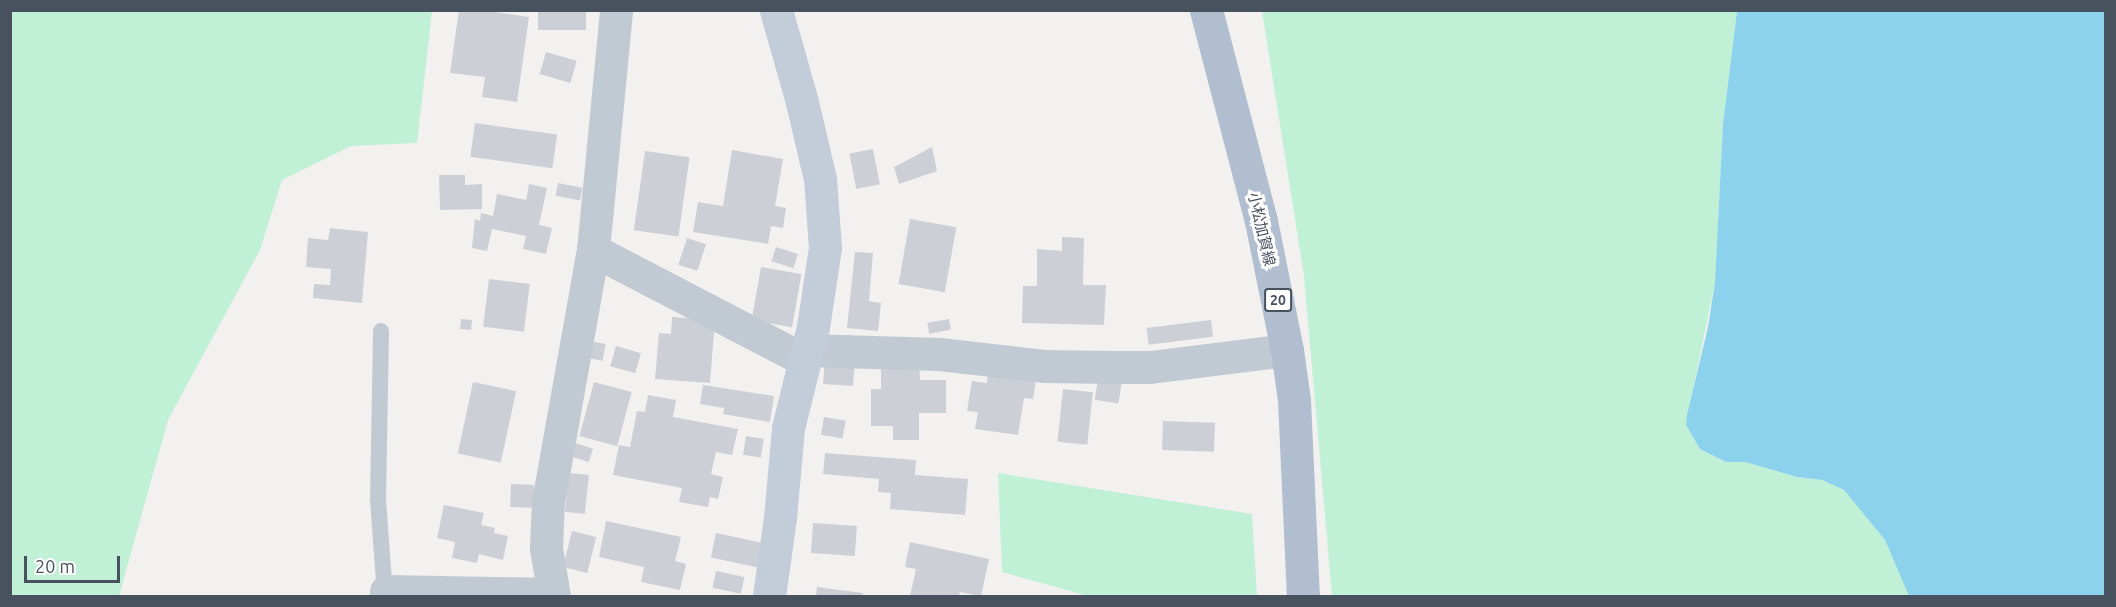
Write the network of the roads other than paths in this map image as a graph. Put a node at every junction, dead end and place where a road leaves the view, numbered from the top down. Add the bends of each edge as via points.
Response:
1 (616, 10) edge
2 (776, 10) edge
3 (1206, 10) edge
4 (593, 250) junction
5 (381, 331) dead end
6 (1287, 350) junction
7 (806, 356) junction
8 (385, 594) edge
9 (553, 595) edge
10 (769, 597) edge
11 (1303, 597) edge

1 - 4 street
2 - 7 street via 820,179 825,248
3 - 6 main road, 小松加賀線 / 20 via 1261,221
4 - 7 street
4 - 9 street via 548,502 546,548
5 - 8 lane via 378,500
6 - 7 street via 1150,367 1045,366 939,354
6 - 11 main road, 小松加賀線 / 20 via 1294,400
7 - 10 street via 788,428
8 - 9 street

